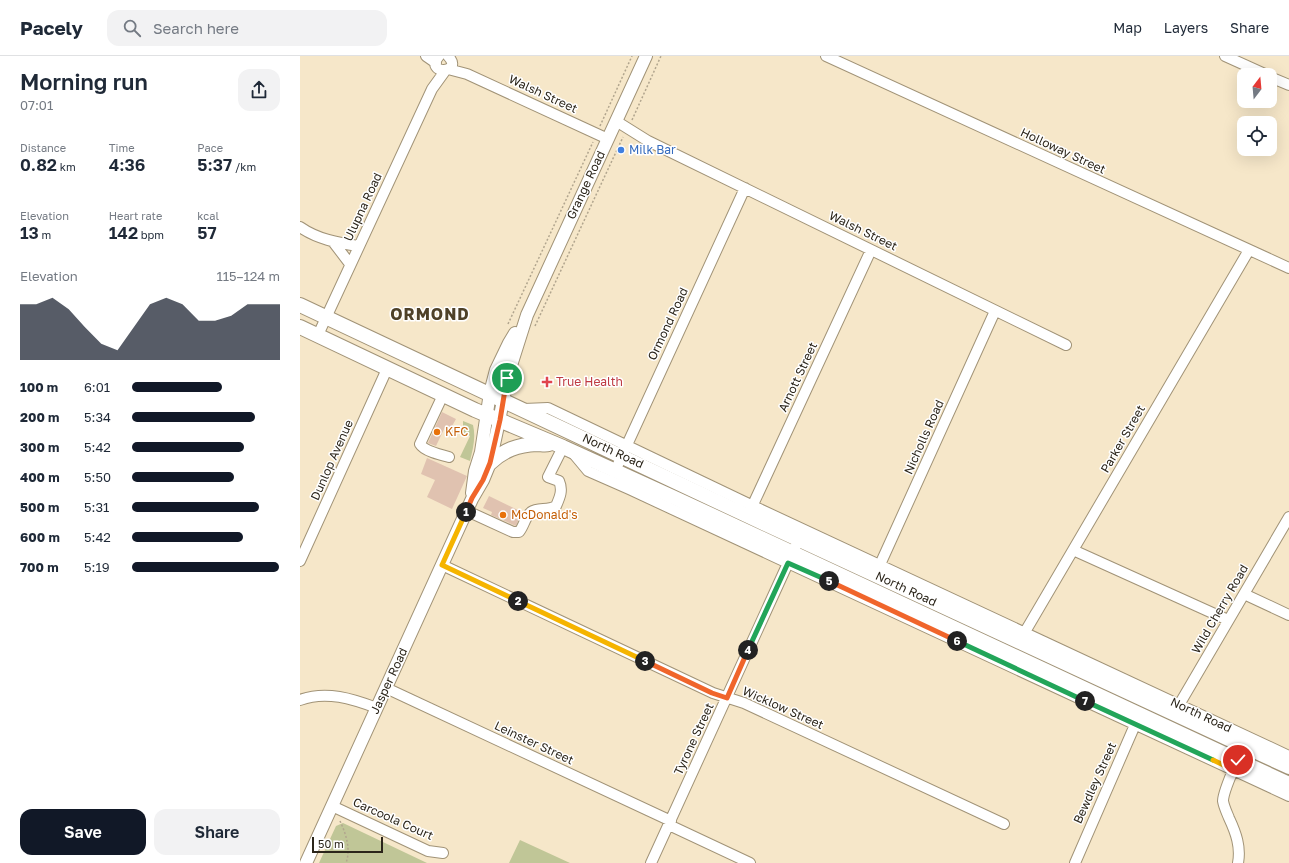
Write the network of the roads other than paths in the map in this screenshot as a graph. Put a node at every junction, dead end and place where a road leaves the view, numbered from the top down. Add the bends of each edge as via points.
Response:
1 (426, 56) edge
2 (646, 56) edge
3 (826, 56) edge
4 (1225, 56) edge
5 (445, 62) edge
6 (1252, 68) edge
7 (1277, 79) edge
8 (1288, 82) edge
9 (612, 129) junction
10 (745, 188) junction
11 (300, 227) edge
12 (334, 243) junction
13 (358, 246) junction
14 (871, 250) junction
15 (1249, 250) junction
16 (350, 264) junction
17 (1289, 268) edge
18 (300, 304) edge
19 (995, 311) junction
20 (527, 315) junction
21 (326, 317) junction
22 (300, 326) edge
23 (318, 335) junction
24 (1066, 345) dead end
25 (387, 369) junction
26 (441, 370) junction
27 (438, 392) junction
28 (490, 393) junction
29 (503, 400) junction
30 (486, 414) junction
31 (500, 420) junction
32 (562, 447) junction
33 (624, 450) junction
34 (449, 457) dead end
35 (490, 463) junction
36 (615, 471) junction
37 (472, 498) junction
38 (467, 511) junction
39 (750, 511) junction
40 (1289, 517) edge
41 (799, 539) junction
42 (1073, 550) junction
43 (790, 558) junction
44 (300, 561) edge
45 (442, 565) junction
46 (878, 570) junction
47 (1244, 594) junction
48 (1289, 615) edge
49 (1228, 620) junction
50 (1022, 636) junction
51 (1012, 655) junction
52 (386, 688) junction
53 (727, 698) junction
54 (300, 700) edge
55 (377, 708) junction
56 (1177, 709) junction
57 (1138, 719) junction
58 (1244, 746) junction
59 (1289, 756) edge
60 (1236, 765) junction
61 (1289, 767) edge
62 (1289, 784) edge
63 (1289, 796) edge
64 (332, 806) junction
65 (670, 823) junction
66 (1004, 824) dead end
67 (443, 853) dead end
68 (306, 863) edge
69 (651, 863) edge
70 (750, 863) edge
71 (1074, 863) edge
72 (1238, 863) edge

1 - 5 street, Walsh Street
2 - 9 main road, Grange Road
3 - 15 street, Holloway Street
4 - 6 street
5 - 9 street, Walsh Street via 597,133
5 - 13 street, Ulupna Road
7 - 8 street
9 - 10 street, Walsh Street via 626,131
9 - 20 main road, Grange Road
10 - 14 street, Walsh Street
10 - 33 street, Ormond Road
11 - 12 street
12 - 13 street
12 - 16 street
13 - 16 street, Ulupna Road
14 - 19 street, Walsh Street
14 - 39 street, Arnott Street
15 - 17 street, Holloway Street
15 - 42 street, Parker Street
16 - 21 street, Ulupna Road
18 - 21 highway, North Road
19 - 24 street, Walsh Street
19 - 46 street, Nicholls Road
20 - 28 main road, Grange Road via 499,363
20 - 29 main road, Grange Road
21 - 23 street, Ulupna Road
21 - 26 highway, North Road
22 - 23 highway, North Road
23 - 25 highway, North Road
25 - 27 highway, North Road
25 - 44 street, Dunlop Avenue
26 - 27 highway
26 - 28 highway, North Road
27 - 30 highway, North Road
27 - 34 street via 420,444 421,447
28 - 29 highway, North Road
28 - 30 main road, Jasper Road
29 - 31 main road, Grange Road
29 - 33 highway, North Road
30 - 31 highway, North Road
30 - 37 main road, Jasper Road
31 - 32 highway, North Road
31 - 35 main road, Jasper Road
32 - 35 highway via 536,444 516,447 499,454
32 - 36 highway, North Road
32 - 38 street via 548,477 558,481 561,486 556,506 531,512 519,532 513,532
32 - 43 street, North Road via 588,472
33 - 36 street, Ormond Road
33 - 39 highway, North Road
35 - 37 main road, Jasper Road
36 - 43 highway, North Road
37 - 38 main road, Jasper Road
38 - 45 main road, Jasper Road
39 - 41 highway, North Road
39 - 46 street, North Road
40 - 47 street, Wild Cherry Road
41 - 43 street, Tyrone Street
41 - 46 highway, North Road
42 - 49 street
42 - 50 street, Parker Street
43 - 51 highway, North Road
43 - 53 street, Tyrone Street
43 - 57 street, North Road
45 - 52 main road, Jasper Road
45 - 53 street, Wicklow Street
46 - 50 highway, North Road
47 - 48 street
47 - 49 street, Wild Cherry Road
49 - 56 street, Wild Cherry Road
50 - 51 street, Parker Street
50 - 56 highway, North Road
51 - 57 highway, North Road
52 - 55 main road, Jasper Road
52 - 65 street, Leinster Street
53 - 65 street, Tyrone Street
53 - 66 street, Wicklow Street via 744,703
54 - 55 street via 333,696
55 - 64 main road, Jasper Road
56 - 58 highway, North Road
56 - 59 street, North Road
57 - 60 highway, North Road
57 - 71 street, Bewdley Street
58 - 60 street
58 - 61 highway, North Road
60 - 62 highway, North Road
60 - 63 street, North Road
60 - 72 street via 1223,799 1238,840
64 - 67 street, Carcoola Court via 428,851
64 - 68 main road, Jasper Road
65 - 69 street, Tyrone Street
65 - 70 street, Leinster Street

